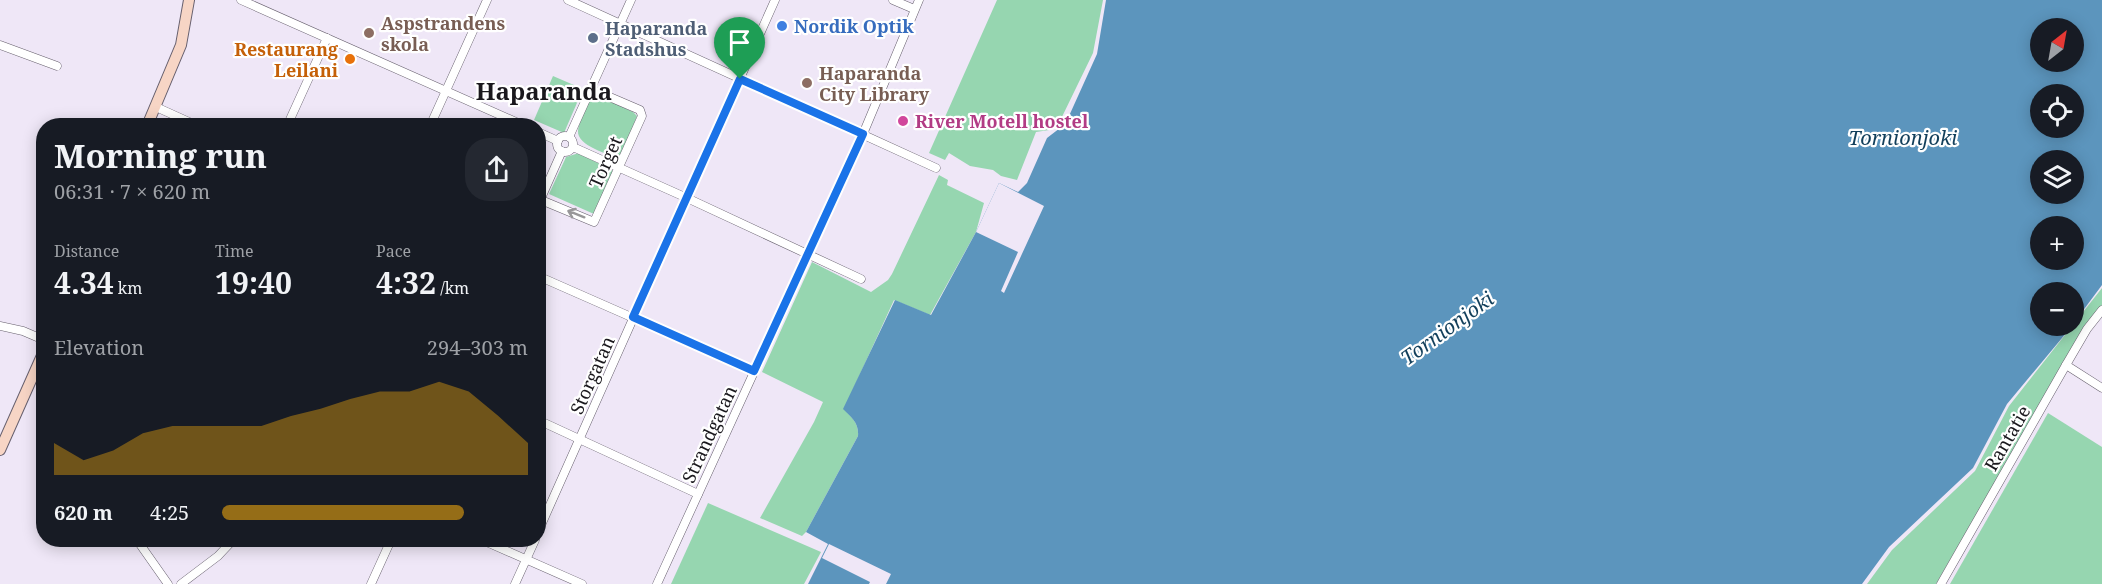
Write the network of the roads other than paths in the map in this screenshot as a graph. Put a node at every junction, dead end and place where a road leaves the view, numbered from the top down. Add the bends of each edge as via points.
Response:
1 (189, 0) edge
2 (241, 0) edge
3 (487, 0) edge
4 (568, 0) edge
5 (631, 0) edge
6 (775, 0) edge
7 (893, 0) edge
8 (919, 0) edge
9 (914, 9) junction
10 (621, 23) junction
11 (327, 38) junction
12 (0, 45) edge
13 (57, 66) dead end
14 (740, 79) junction
15 (591, 89) junction
16 (446, 90) junction
17 (156, 107) junction
18 (151, 118) edge
19 (180, 118) edge
20 (291, 118) edge
21 (434, 118) edge
22 (507, 118) edge
23 (863, 134) junction
24 (546, 136) edge
25 (569, 137) junction
26 (558, 141) junction
27 (573, 147) junction
28 (562, 151) junction
29 (619, 168) junction
30 (936, 168) dead end
31 (546, 189) edge
32 (687, 198) junction
33 (546, 205) edge
34 (808, 254) junction
35 (546, 279) edge
36 (861, 279) dead end
37 (2102, 310) edge
38 (633, 317) junction
39 (0, 326) edge
40 (36, 337) edge
41 (2066, 365) junction
42 (36, 369) edge
43 (754, 371) junction
44 (2102, 388) edge
45 (546, 424) edge
46 (580, 439) junction
47 (0, 450) edge
48 (699, 494) junction
49 (546, 514) edge
50 (142, 547) edge
51 (226, 547) edge
52 (388, 547) edge
53 (498, 547) edge
54 (532, 547) edge
55 (526, 559) junction
56 (168, 584) edge
57 (181, 584) edge
58 (371, 584) edge
59 (515, 584) edge
60 (582, 584) edge
61 (657, 584) edge
62 (1941, 584) edge

1 - 17 street via 183,39
2 - 11 street
3 - 16 street
4 - 10 street
5 - 10 street
6 - 14 street, Storgatan
7 - 9 street
8 - 9 street, Strandgatan
9 - 23 street, Strandgatan
10 - 14 street
10 - 15 street
11 - 16 street
11 - 20 street
12 - 13 street
14 - 23 street
14 - 32 street, Storgatan
15 - 25 street
15 - 29 street, Torget via 640,110 642,116
16 - 21 street
16 - 22 street
17 - 18 street
17 - 19 street
23 - 30 street
23 - 34 street, Strandgatan
24 - 26 street
25 - 26 street
25 - 27 street
26 - 28 street
27 - 28 street
27 - 29 street
28 - 31 street
29 - 32 street
29 -> 33 street, Torget via 594,222
32 - 34 street
32 - 38 street, Storgatan
34 - 36 street
34 - 43 street, Strandgatan
35 - 38 street
37 - 41 street, Rantatie
38 - 43 street
38 - 46 street, Storgatan
39 - 40 street
41 - 44 street
41 - 62 street, Rantatie
42 - 47 street
43 - 48 street, Strandgatan
45 - 46 street
46 - 48 street
46 - 49 street, Storgatan
48 - 61 street, Strandgatan
50 - 56 street
51 - 57 street
52 - 58 street
53 - 55 street
54 - 55 street
55 - 59 street
55 - 60 street

